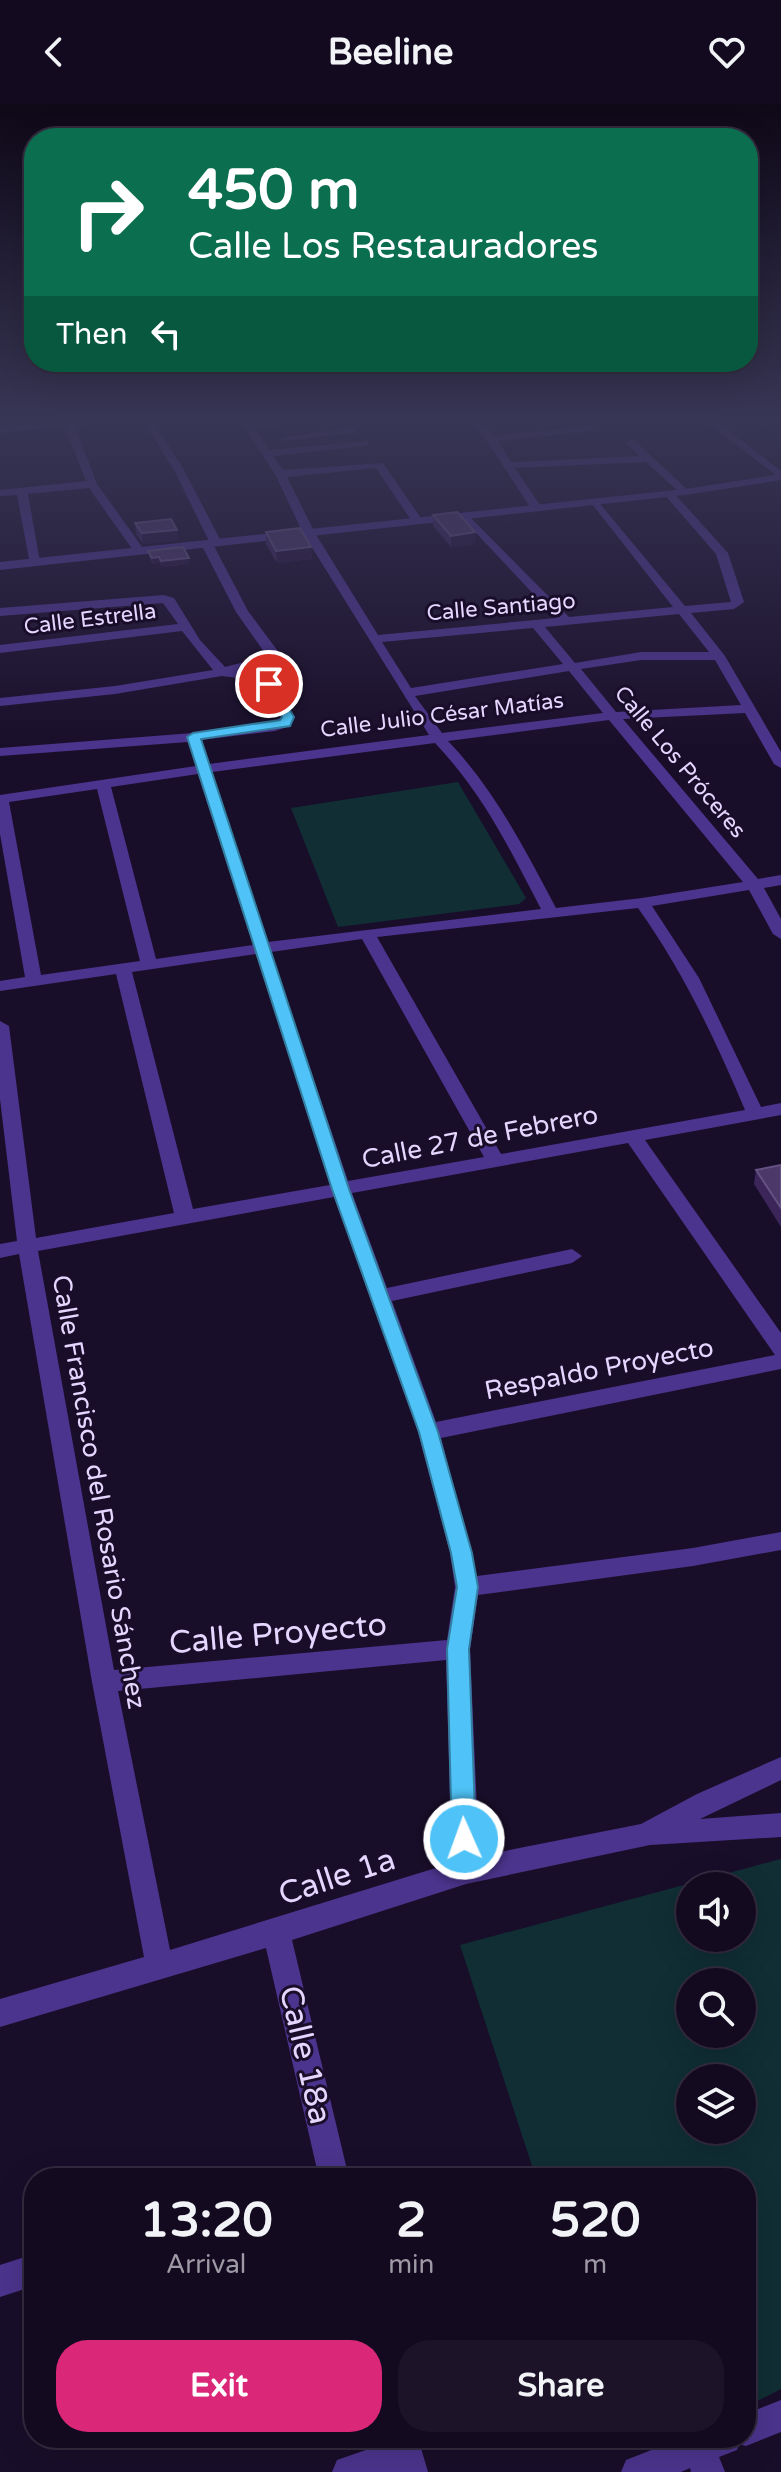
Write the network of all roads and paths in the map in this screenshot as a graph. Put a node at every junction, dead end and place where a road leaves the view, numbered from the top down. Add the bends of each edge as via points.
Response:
1 (29, 530) edge
2 (124, 530) edge
3 (206, 530) edge
4 (307, 530) edge
5 (340, 530) edge
6 (479, 530) edge
7 (618, 530) edge
8 (701, 530) edge
9 (309, 533) junction
10 (212, 543) junction
11 (139, 551) junction
12 (34, 562) junction
13 (0, 566) edge
14 (683, 610) junction
15 (0, 612) edge
16 (566, 621) junction
17 (536, 624) junction
18 (185, 627) junction
19 (375, 639) junction
20 (0, 649) edge
21 (719, 656) junction
22 (570, 665) junction
23 (222, 672) junction
24 (407, 693) junction
25 (0, 702) edge
26 (748, 709) junction
27 (612, 716) junction
28 (193, 737) junction
29 (438, 738) junction
30 (0, 752) edge
31 (781, 764) edge
32 (204, 769) junction
33 (103, 784) junction
34 (0, 799) edge
35 (781, 880) edge
36 (755, 886) junction
37 (642, 903) junction
38 (550, 911) junction
39 (367, 933) junction
40 (781, 934) edge
41 (262, 948) junction
42 (149, 965) junction
43 (123, 968) junction
44 (34, 981) junction
45 (0, 986) edge
46 (0, 1026) edge
47 (781, 1109) edge
48 (755, 1113) junction
49 (632, 1135) junction
50 (496, 1162) junction
51 (341, 1189) junction
52 (185, 1217) junction
53 (27, 1246) junction
54 (0, 1251) edge
55 (572, 1256) dead end
56 (382, 1296) junction
57 (781, 1349) edge
58 (781, 1361) edge
59 (429, 1432) junction
60 (781, 1541) edge
61 (467, 1587) junction
62 (458, 1649) junction
63 (104, 1682) junction
64 (781, 1768) edge
65 (781, 1825) edge
66 (645, 1835) junction
67 (466, 1871) junction
68 (276, 1932) junction
69 (159, 1965) junction
70 (0, 2013) edge
71 (331, 2168) edge
72 (24, 2273) edge
73 (0, 2281) edge
74 (781, 2416) edge
75 (756, 2426) edge
76 (711, 2453) edge
77 (405, 2454) edge
78 (349, 2472) edge
79 (638, 2472) edge

1 - 12 street
2 - 11 street
3 - 10 street
4 - 9 street
5 - 9 street
6 - 16 street
7 - 14 street
8 - 14 street, Calle Santiago via 722,553 738,602
9 - 10 street
9 - 19 street
10 - 11 street
10 - 23 street via 242,612 274,654 272,659
11 - 12 street
12 - 13 street
14 - 16 street, Calle Santiago
14 - 21 street
15 - 18 street via 164,599
16 - 17 street, Calle Santiago
17 - 19 street, Calle Santiago
17 - 22 street, Calle Los Próceres
18 - 20 street, Calle Estrella
18 - 23 street
19 - 24 street
21 - 22 street via 641,656
21 - 26 street
22 - 24 street
22 - 27 street, Calle Los Próceres
23 - 25 street
23 - 28 street via 251,674 269,684 288,717 285,723
24 - 29 street
26 - 27 street, Calle Julio César Matías
26 - 31 street
27 - 29 street, Calle Julio César Matías
27 - 36 street, Calle Los Próceres
28 - 30 street
28 - 32 street
29 - 32 street, Calle Julio César Matías
29 - 38 street via 472,774 498,814
32 - 33 street, Calle Julio César Matías
32 - 41 street
33 - 34 street, Calle Julio César Matías
33 - 42 street
34 - 44 street
35 - 36 street
36 - 37 street
36 - 40 street, Calle Los Próceres
37 - 38 street
37 - 48 street via 670,940 726,1044
38 - 39 street
39 - 41 street
39 - 50 street
41 - 42 street
41 - 51 street
42 - 43 street
43 - 44 street
43 - 52 street
44 - 45 street
46 - 53 street, Calle Francisco del Rosario Sánchez
47 - 48 street, Calle 27 de Febrero
48 - 49 street, Calle 27 de Febrero
49 - 50 street, Calle 27 de Febrero
49 - 57 street
50 - 51 street, Calle 27 de Febrero
51 - 52 street, Calle 27 de Febrero
51 - 56 street
52 - 53 street, Calle 27 de Febrero
53 - 54 street, Calle 27 de Febrero
53 - 63 street, Calle Francisco del Rosario Sánchez
55 - 56 street
56 - 59 street
58 - 59 street, Respaldo Proyecto
59 - 61 street
60 - 61 street
61 - 62 street
62 - 63 street, Calle Proyecto
62 - 67 street
63 - 69 street, Calle Francisco del Rosario Sánchez
64 - 66 street, Calle 1a
65 - 66 street
66 - 67 street, Calle 1a
67 - 68 street, Calle 1a
68 - 69 street, Calle 1a
68 - 71 street, Calle 18a
69 - 70 street, Calle 1a
72 - 73 street
74 - 75 street
76 - 79 street
77 - 78 street

